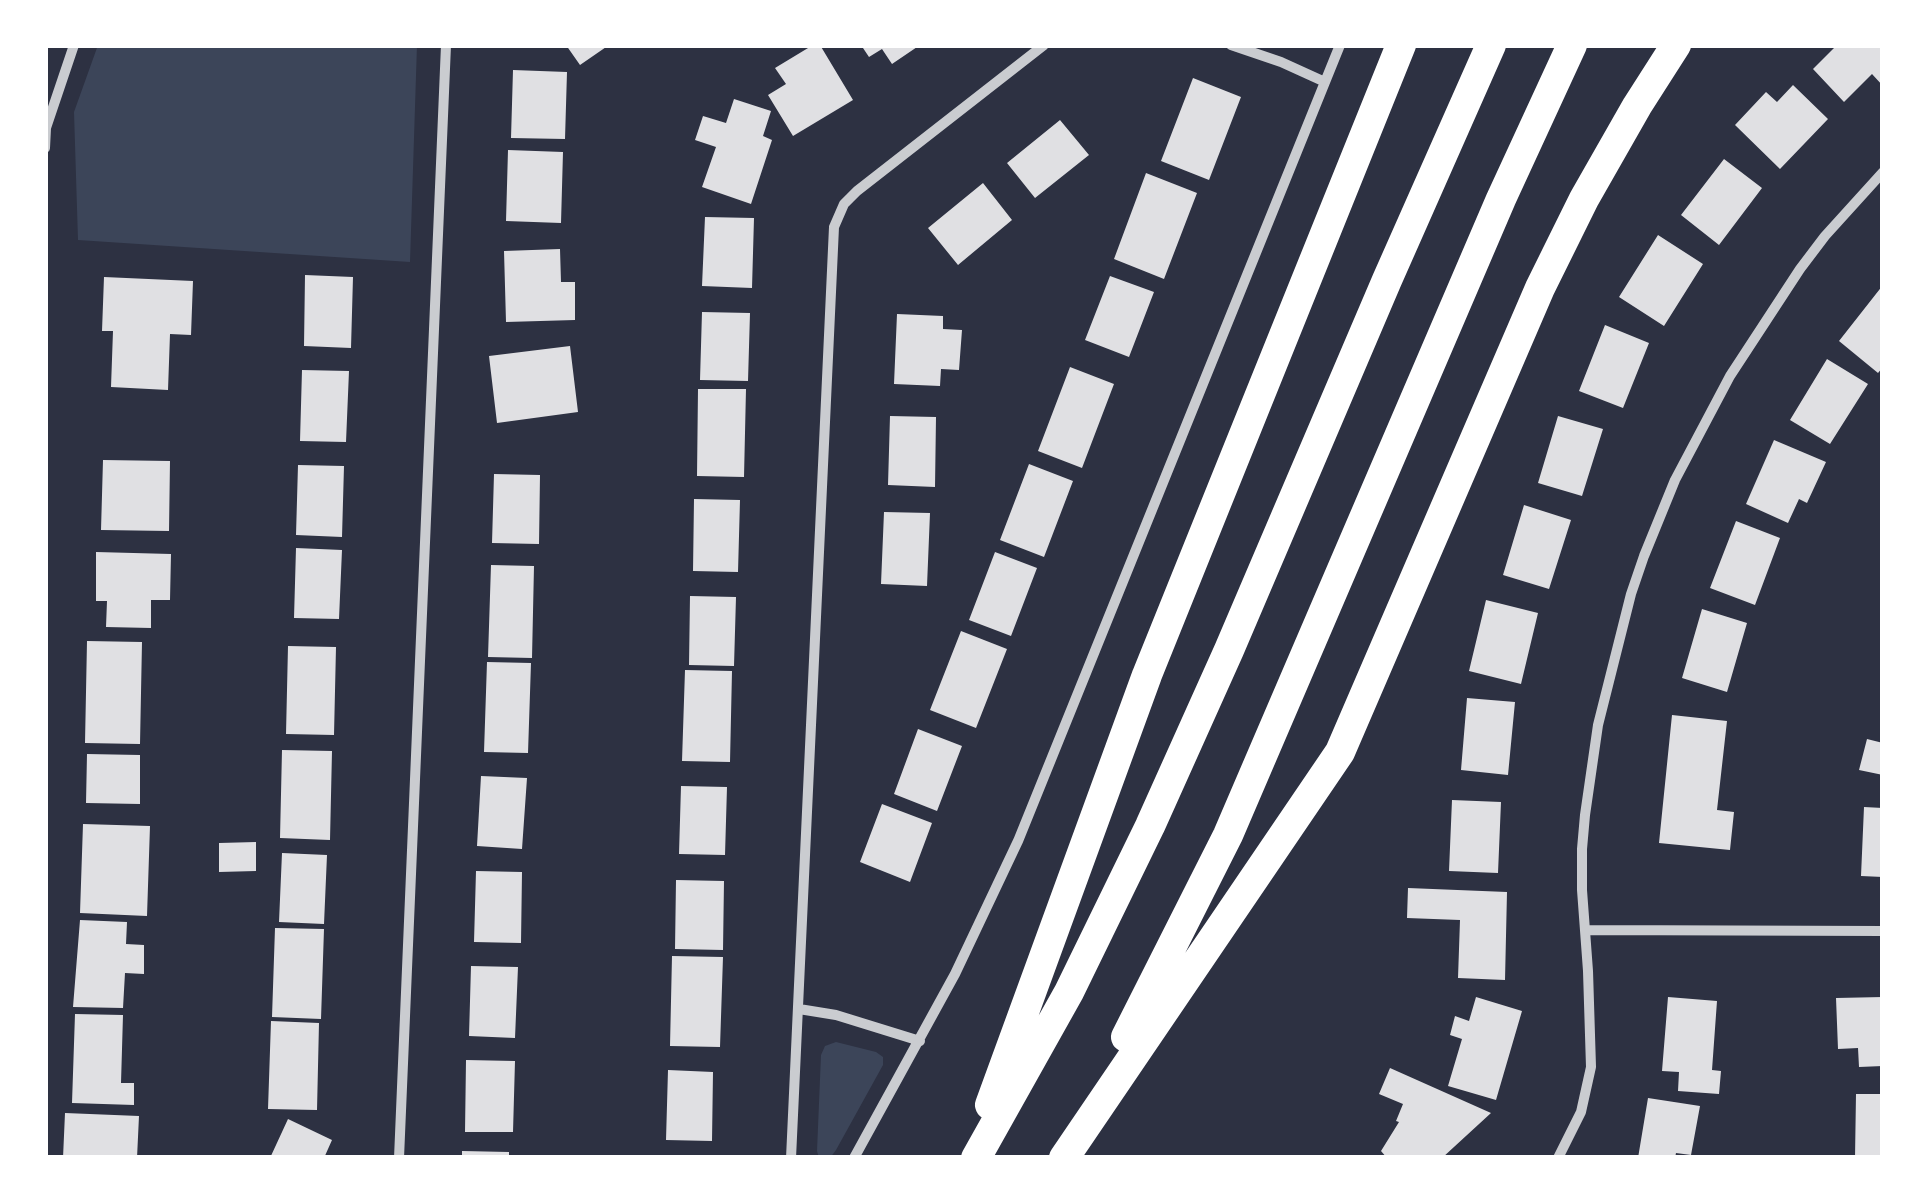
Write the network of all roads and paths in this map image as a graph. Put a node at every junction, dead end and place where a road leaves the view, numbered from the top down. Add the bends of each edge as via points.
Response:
1 (74, 45) edge
2 (446, 45) edge
3 (1044, 45) edge
4 (1231, 45) edge
5 (1340, 45) edge
6 (1401, 45) edge
7 (1491, 45) edge
8 (1572, 45) edge
9 (1676, 45) edge
10 (1325, 82) junction
11 (45, 148) edge
12 (1883, 172) edge
13 (1585, 930) junction
14 (1883, 931) edge
15 (799, 1009) junction
16 (920, 1041) junction
17 (399, 1158) edge
18 (791, 1158) edge
19 (854, 1158) edge
20 (973, 1158) edge
21 (1062, 1158) edge
22 (1558, 1158) edge

1 - 11 street
2 - 17 street
3 - 15 street via 856,191 834,227
4 - 10 street
5 - 10 street
6 - 20 highway via 1147,675
7 - 20 highway via 1150,826 1069,992
8 - 21 highway via 1228,835
9 - 21 highway via 1584,199 1540,288 1340,752
10 - 16 street via 1018,840
12 - 13 street via 1825,236 1752,340 1659,516 1620,632 1593,754 1582,850
13 - 14 street
13 - 22 street via 1591,1067 1581,1112
15 - 16 street
15 - 18 street
16 - 19 street

